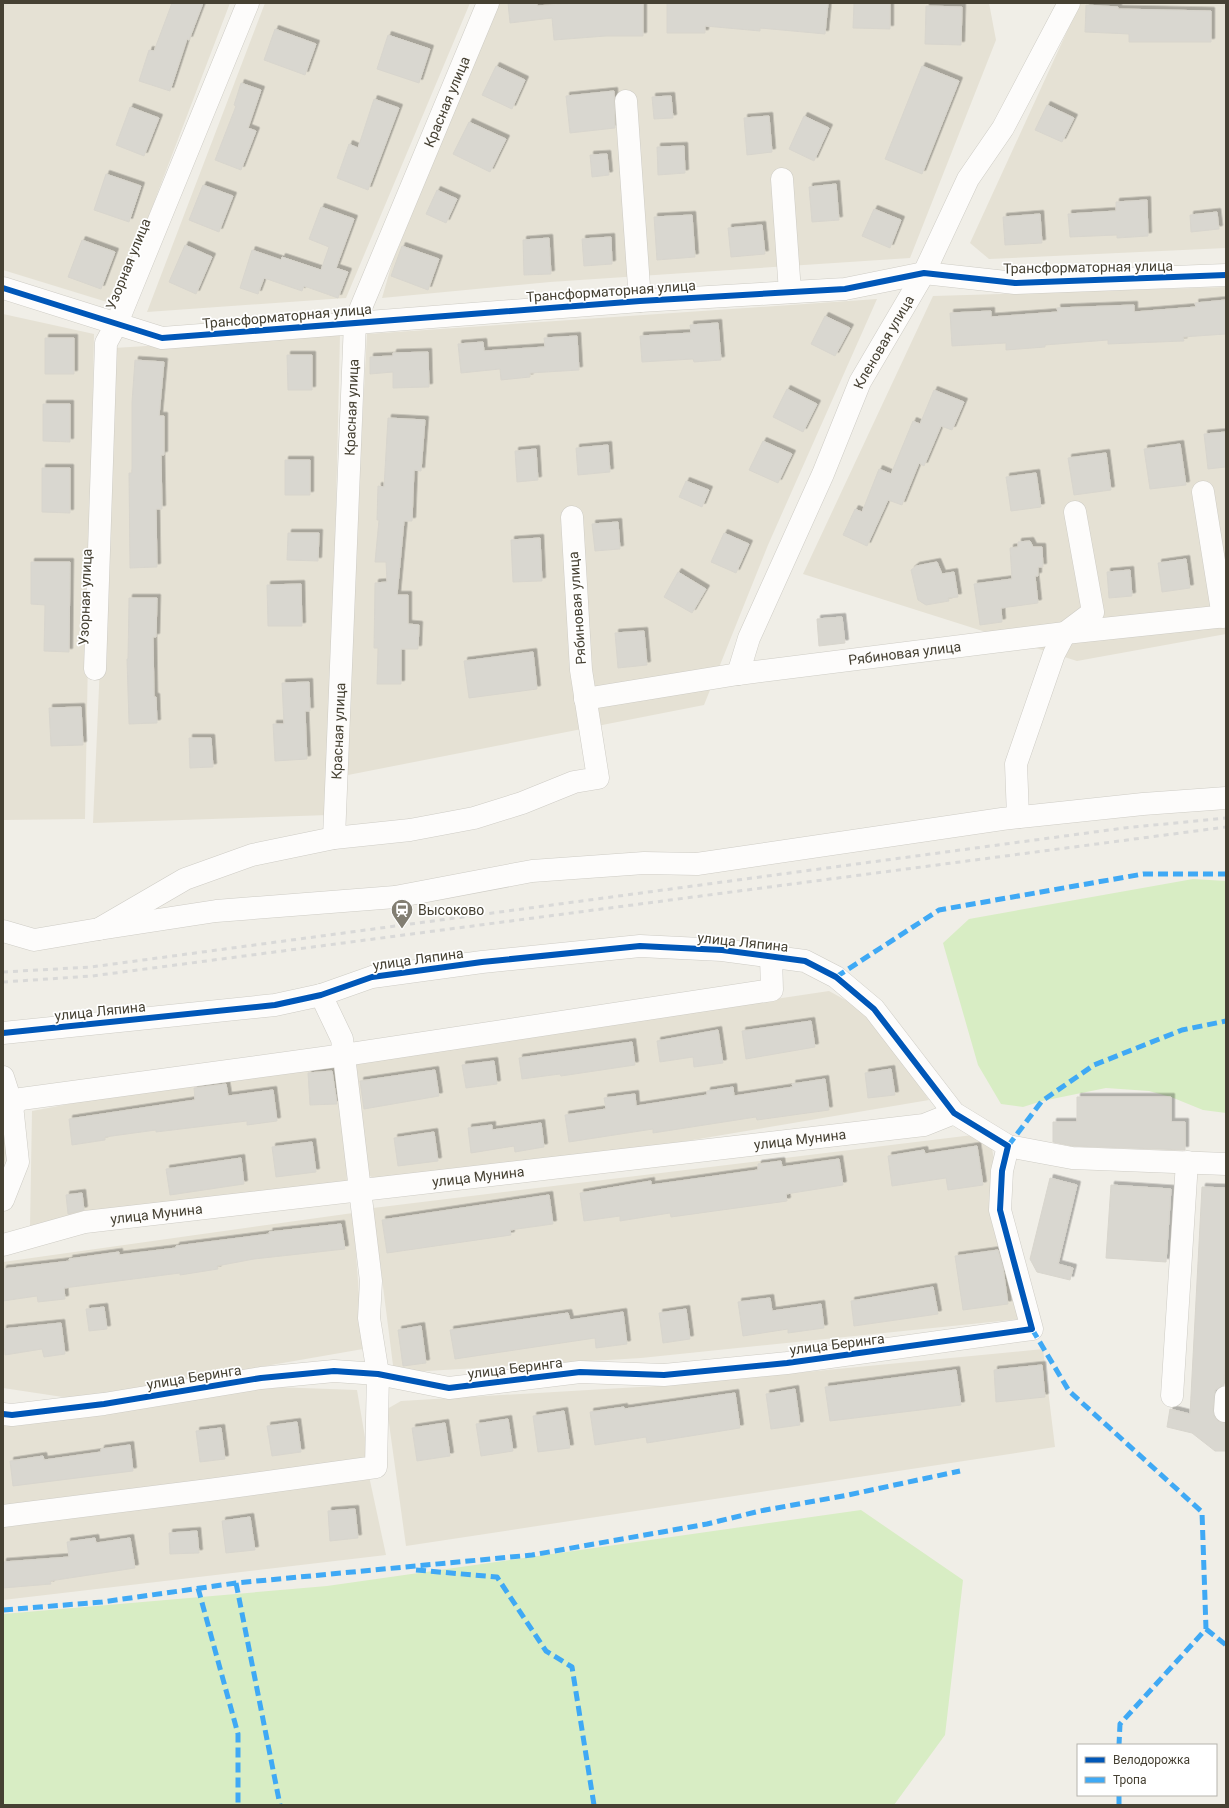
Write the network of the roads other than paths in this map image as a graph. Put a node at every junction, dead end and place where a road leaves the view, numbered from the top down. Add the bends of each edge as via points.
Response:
1 (248, 3) edge
2 (488, 3) edge
3 (1069, 3) edge
4 (626, 101) dead end
5 (782, 179) dead end
6 (924, 273) junction
7 (1226, 275) edge
8 (3, 288) edge
9 (790, 292) junction
10 (640, 301) junction
11 (354, 322) junction
12 (117, 323) junction
13 (1203, 492) dead end
14 (1075, 512) dead end
15 (572, 517) dead end
16 (1224, 617) edge
17 (1065, 633) junction
18 (95, 669) dead end
19 (738, 674) junction
20 (585, 699) junction
21 (1226, 798) edge
22 (1018, 817) junction
23 (334, 838) junction
24 (99, 929) junction
25 (3, 931) edge
26 (772, 957) junction
27 (321, 995) junction
28 (3, 1033) edge
29 (344, 1055) junction
30 (3, 1077) edge
31 (12, 1105) junction
32 (954, 1113) junction
33 (1008, 1146) junction
34 (1187, 1162) junction
35 (1226, 1164) edge
36 (360, 1190) junction
37 (3, 1200) edge
38 (3, 1244) edge
39 (378, 1374) junction
40 (1172, 1396) dead end
41 (3, 1414) edge
42 (3, 1516) edge

1 - 12 street, Узорная улица
2 - 11 street, Красная улица
3 - 6 street, Кленовая улица via 1003,128 968,179
4 - 10 street
5 - 9 street
6 - 7 street, Трансформаторная улица via 1015,283
6 - 9 street, Трансформаторная улица via 845,289
6 - 19 street, Кленовая улица via 860,382 824,474 749,638
8 - 12 street, Трансформаторная улица
9 - 10 street, Трансформаторная улица
10 - 11 street, Трансформаторная улица
11 - 12 street, Трансформаторная улица via 162,338
11 - 23 street, Красная улица
12 - 18 street, Узорная улица via 106,343
13 - 16 street
14 - 17 street via 1092,612
15 - 20 street, Рябиновая улица
16 - 17 street, Рябиновая улица
17 - 19 street, Рябиновая улица
17 - 22 street via 1054,654 1016,764
19 - 20 street, Рябиновая улица
20 - 23 street, Рябиновая улица via 598,778 574,782 522,803 474,818 410,830
21 - 22 street
22 - 24 street via 697,864 644,862 532,871 395,897 216,911
23 - 24 street via 252,855 185,879
24 - 25 street via 34,940
26 - 27 street, улица Ляпина via 722,950 640,946 482,962 372,977
26 - 29 street via 772,990
26 - 32 street, улица Ляпина via 804,961 836,977 874,1009
27 - 28 street, улица Ляпина via 274,1005
27 - 29 street via 342,1040
29 - 31 street via 21,1099
29 - 36 street
30 - 31 street
31 - 37 street via 18,1162
32 - 33 street
32 - 36 street, улица Мунина via 924,1125
33 - 34 street via 1072,1158
33 - 39 street, улица Беринга via 1002,1171 1000,1210 1032,1329 872,1352 664,1375 580,1372 449,1388
34 - 35 street
34 - 40 street
36 - 38 street, улица Мунина via 85,1222
36 - 39 street via 370,1281 370,1318
39 - 41 street, улица Беринга via 334,1371 261,1378 104,1404
39 - 42 street via 376,1467

